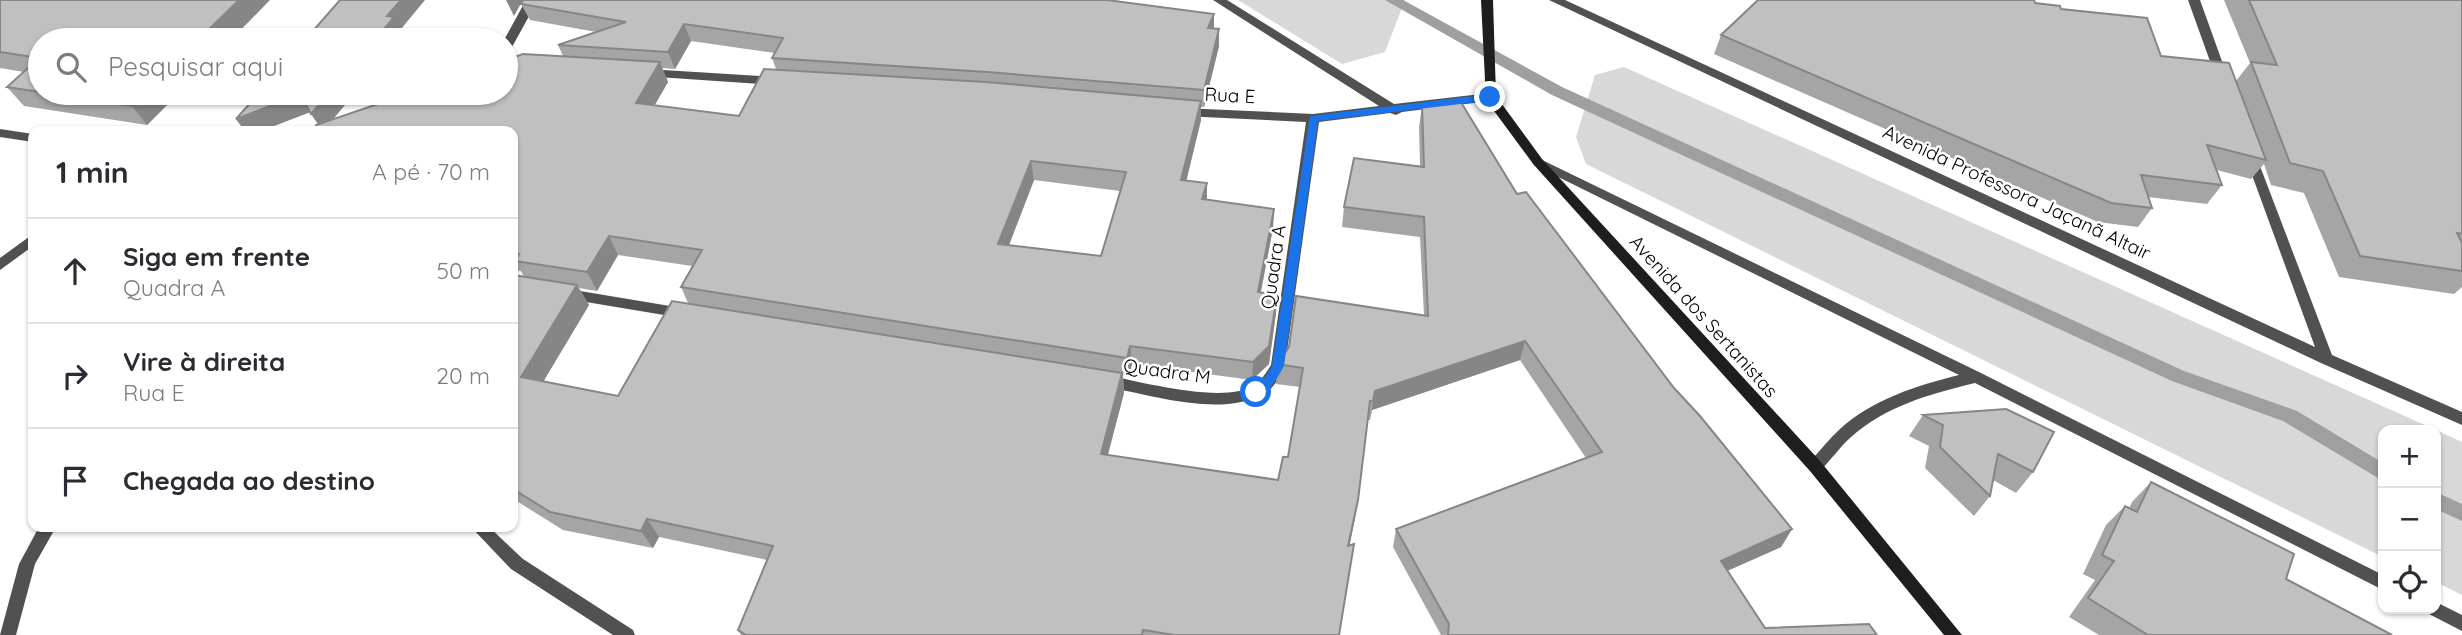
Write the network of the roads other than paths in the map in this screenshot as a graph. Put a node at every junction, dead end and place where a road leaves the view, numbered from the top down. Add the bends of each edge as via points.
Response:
1 (532, 0) edge
2 (1220, 0) edge
3 (1487, 0) edge
4 (1555, 0) edge
5 (2194, 0) edge
6 (517, 28) edge
7 (631, 72) edge
8 (784, 82) edge
9 (2227, 90) edge
10 (1490, 97) junction
11 (1167, 110) edge
12 (1396, 111) junction
13 (1313, 118) junction
14 (0, 133) edge
15 (28, 137) edge
16 (2246, 141) edge
17 (1538, 162) junction
18 (28, 243) edge
19 (0, 265) edge
20 (553, 292) edge
21 (702, 316) edge
22 (2326, 359) junction
23 (1976, 377) junction
24 (1096, 379) edge
25 (1236, 398) joint
26 (2462, 419) edge
27 (1815, 467) junction
28 (44, 532) edge
29 (484, 532) edge
30 (2378, 580) edge
31 (2441, 612) edge
32 (2462, 623) edge
33 (8, 635) edge
34 (627, 635) edge
35 (1954, 635) edge

1 - 6 street
2 - 12 street
3 - 10 main road
4 - 22 street, Avenida Professora Jaçanã Altair
5 - 9 street
7 - 8 street
10 - 12 street, Rua E
10 - 17 main road, Avenida dos Sertanistas
11 - 13 street, Rua E
12 - 13 street, Rua E
13 - 25 street, Quadra A via 1278,366 1262,387
14 - 15 street
16 - 22 street
17 - 23 street
17 - 27 main road, Avenida dos Sertanistas
18 - 19 street
20 - 21 street
22 - 26 street, Avenida Professora Jaçanã Altair
23 - 27 street via 1922,390 1887,405 1849,430
23 - 30 street
24 - 25 street, Quadra M
27 - 35 main road, Avenida dos Sertanistas
28 - 33 street via 31,556
29 - 34 street via 517,564
31 - 32 street

